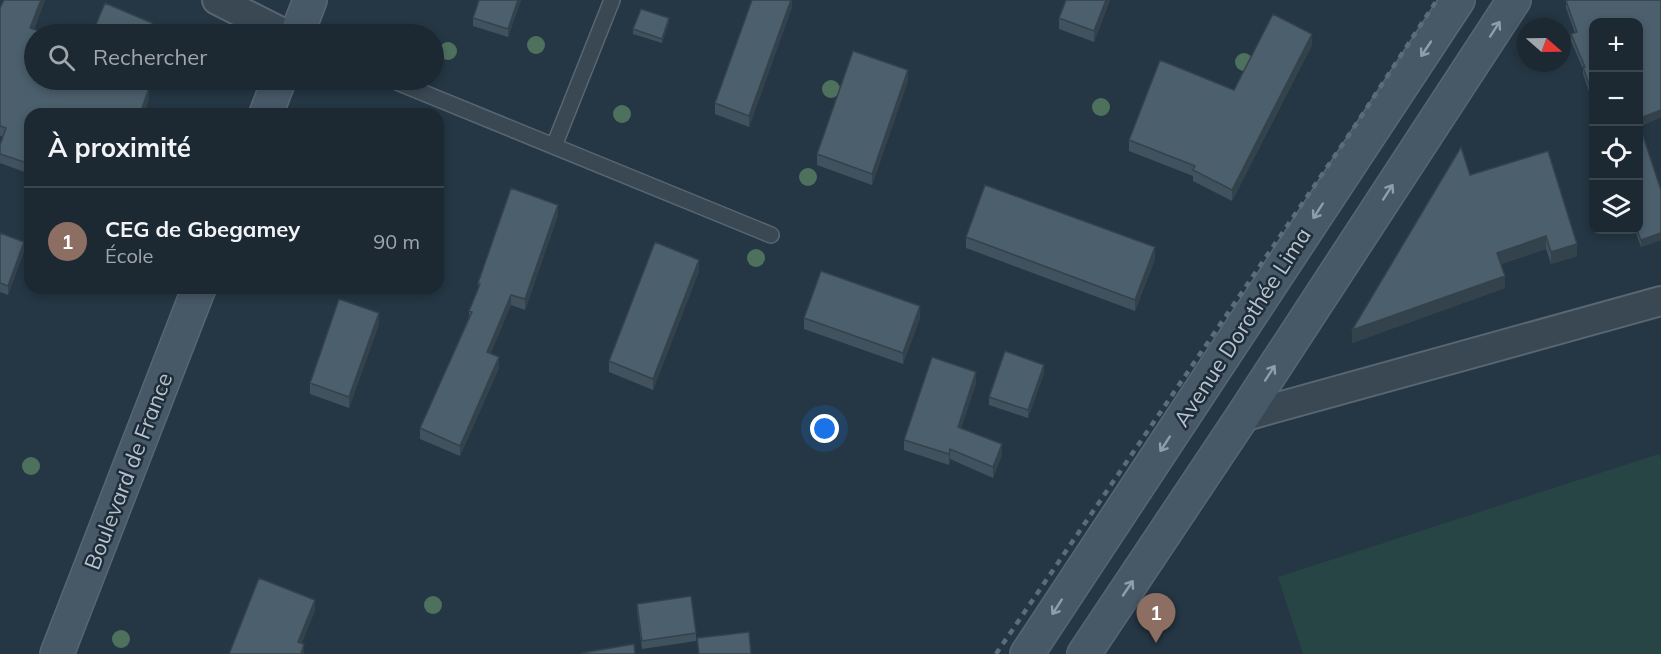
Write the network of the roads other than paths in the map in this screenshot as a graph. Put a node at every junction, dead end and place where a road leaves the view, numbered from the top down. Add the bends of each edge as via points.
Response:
1 (217, 0) edge
2 (310, 0) edge
3 (612, 0) edge
4 (1458, 0) edge
5 (1514, 0) edge
6 (265, 24) edge
7 (301, 24) edge
8 (275, 90) edge
9 (417, 90) edge
10 (268, 108) edge
11 (554, 146) junction
12 (771, 235) dead end
13 (197, 294) edge
14 (1661, 301) edge
15 (1242, 417) junction
16 (57, 654) edge
17 (1027, 654) edge
18 (1084, 654) edge

1 - 6 street
2 - 7 main road
3 - 11 lane
4 -> 17 main road, Avenue Dorothée Lima
15 -> 5 main road
8 - 10 main road
9 - 11 lane
11 - 12 lane
13 - 16 main road, Boulevard de France
14 - 15 street
18 -> 15 main road

